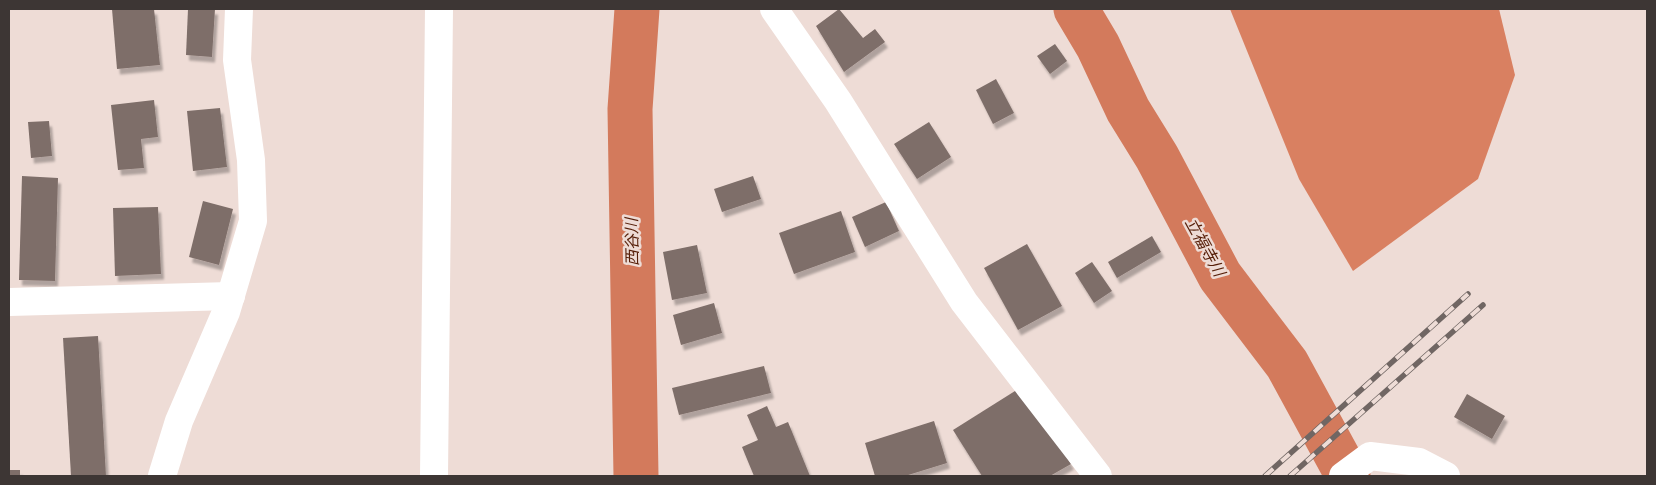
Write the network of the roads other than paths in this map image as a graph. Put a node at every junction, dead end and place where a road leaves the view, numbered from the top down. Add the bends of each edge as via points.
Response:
1 (239, 9) edge
2 (439, 9) edge
3 (774, 9) edge
4 (231, 296) junction
5 (9, 302) edge
6 (162, 476) edge
7 (434, 476) edge
8 (1098, 476) edge
9 (1343, 476) edge
10 (1446, 476) edge

1 - 4 street via 237,60 251,160 253,221
2 - 7 street
3 - 8 street via 838,101 964,302
4 - 5 street
4 - 6 street via 179,421
9 - 10 street via 1370,456 1419,462

